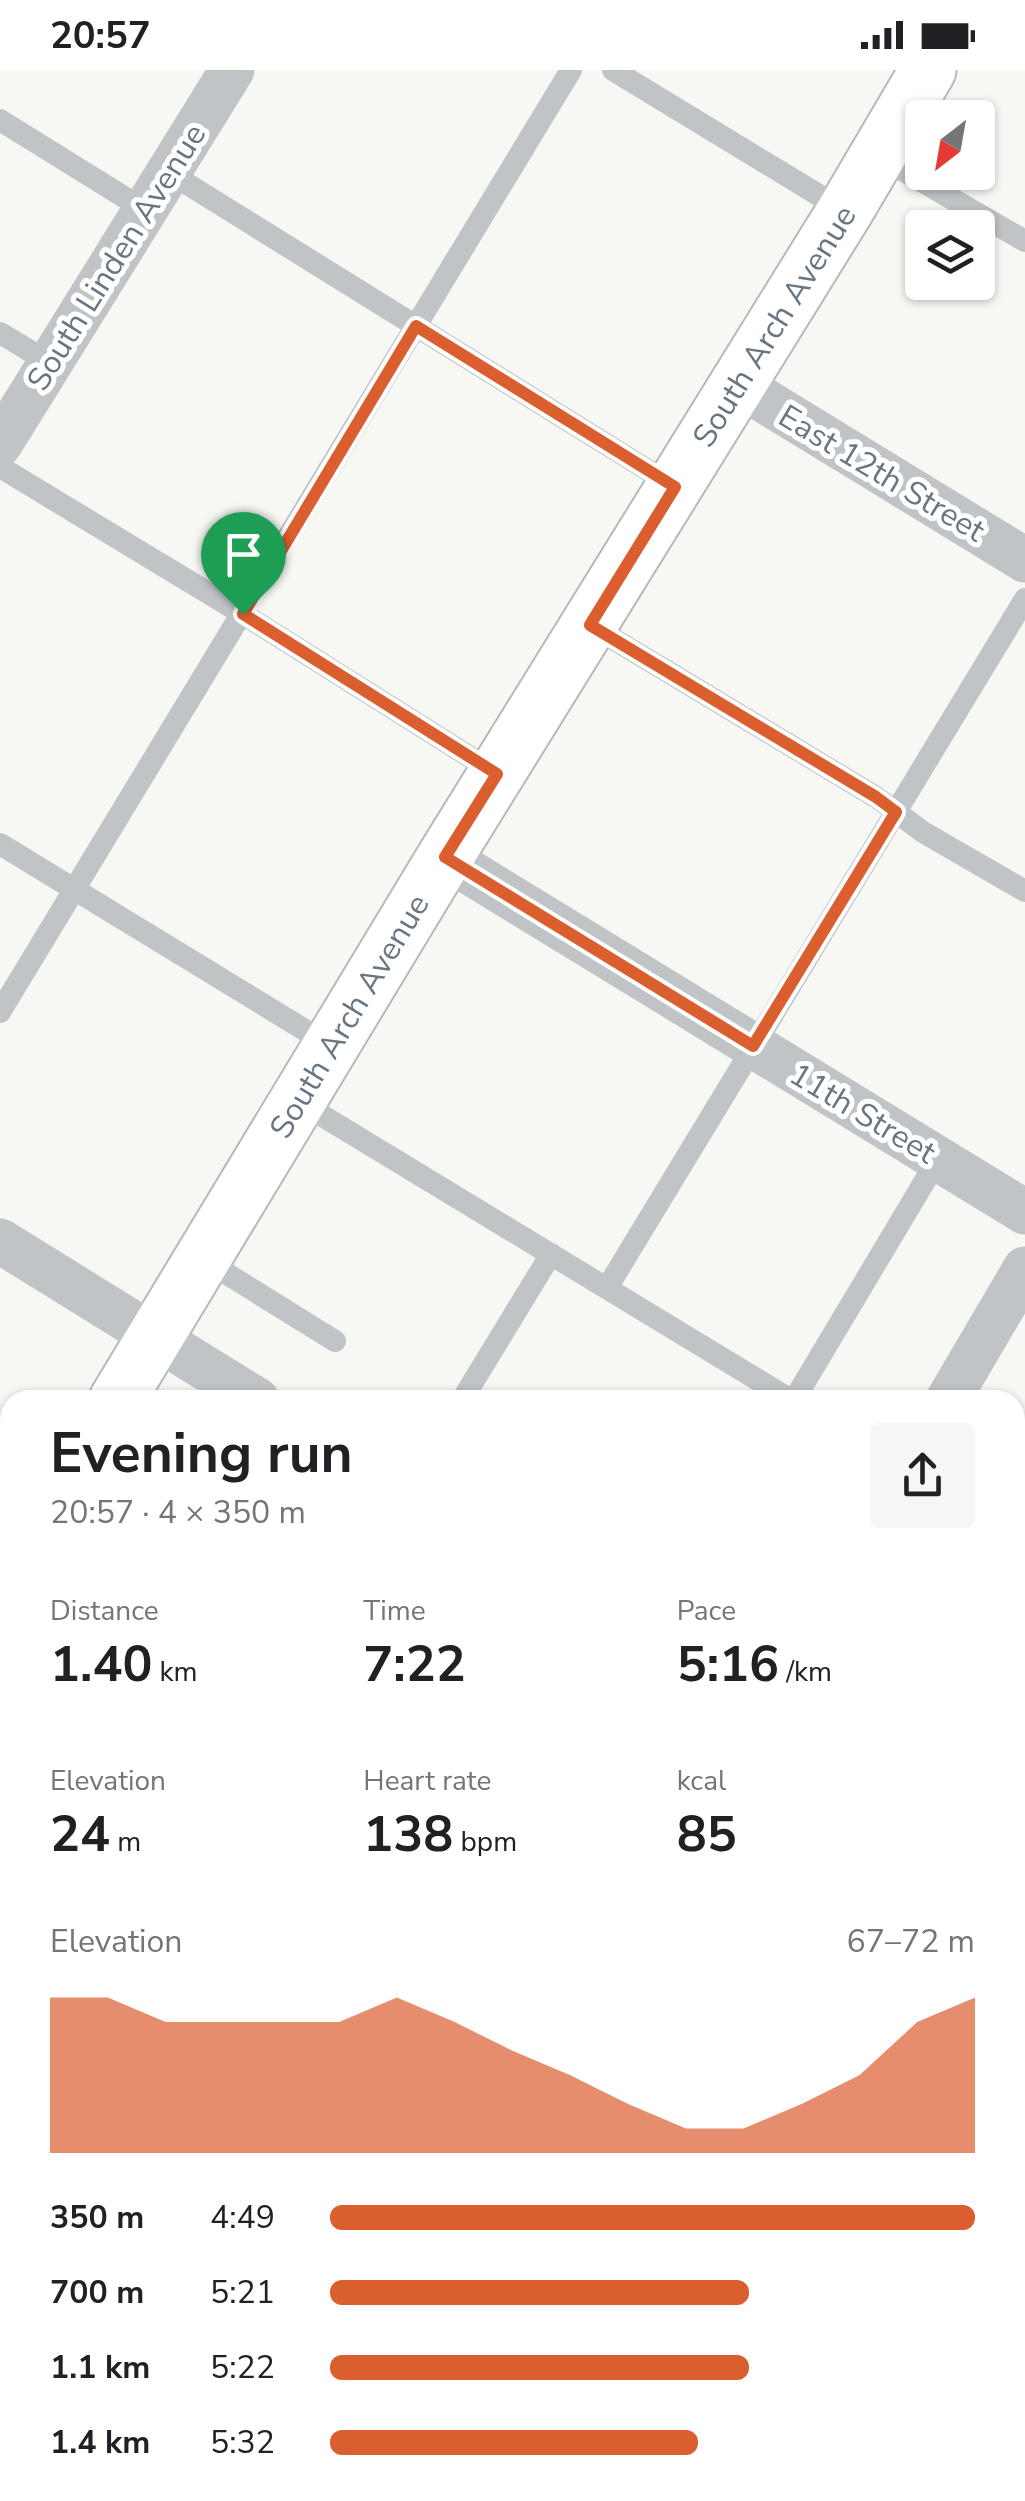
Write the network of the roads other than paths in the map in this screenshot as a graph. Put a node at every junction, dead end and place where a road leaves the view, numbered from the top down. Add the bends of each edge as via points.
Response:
1 (232, 70) edge
2 (571, 70) edge
3 (613, 70) edge
4 (928, 70) edge
5 (0, 120) edge
6 (878, 156) junction
7 (168, 172) junction
8 (145, 210) junction
9 (845, 211) junction
10 (1025, 241) edge
11 (416, 326) junction
12 (0, 332) edge
13 (50, 363) junction
14 (739, 385) junction
15 (0, 444) edge
16 (0, 467) edge
17 (675, 487) junction
18 (1025, 560) edge
19 (1025, 598) edge
20 (243, 614) junction
21 (590, 625) junction
22 (497, 774) junction
23 (896, 812) junction
24 (0, 844) edge
25 (445, 857) junction
26 (76, 888) junction
27 (1025, 891) edge
28 (0, 1012) edge
29 (331, 1046) junction
30 (753, 1046) junction
31 (298, 1100) junction
32 (938, 1159) junction
33 (1025, 1212) edge
34 (0, 1241) edge
35 (551, 1254) junction
36 (203, 1259) junction
37 (1025, 1270) edge
38 (607, 1288) junction
39 (154, 1338) junction
40 (336, 1341) dead end
41 (123, 1390) edge
42 (240, 1390) edge
43 (468, 1390) edge
44 (776, 1390) edge
45 (799, 1390) edge
46 (954, 1390) edge

1 - 7 street, South Linden Avenue
2 - 11 lane
3 - 9 lane
4 - 6 street, South Arch Avenue
5 - 8 lane
6 - 9 street, South Arch Avenue
6 - 10 lane
7 - 8 street, South Linden Avenue
7 - 11 lane
8 - 13 street, South Linden Avenue
9 - 14 street, South Arch Avenue
11 - 17 lane
11 - 20 lane
12 - 13 lane
13 - 15 street, South Linden Avenue
14 - 17 street, South Arch Avenue
14 - 18 street, East 12th Street
16 - 20 lane
17 - 21 street, South Arch Avenue
19 - 23 lane
20 - 22 lane
20 - 26 lane
21 - 22 street, South Arch Avenue
21 - 23 lane
22 - 25 street, South Arch Avenue
23 - 27 lane
23 - 30 lane
24 - 26 lane
25 - 29 street, South Arch Avenue
25 - 30 street, 11th Street
26 - 28 lane
26 - 29 lane
29 - 31 street, South Arch Avenue
30 - 32 street, 11th Street
30 - 38 lane
31 - 35 lane
31 - 36 street, South Arch Avenue
32 - 33 street, 11th Street
32 - 45 lane
34 - 39 street
35 - 38 lane
35 - 43 lane
36 - 39 street, South Arch Avenue
36 - 40 lane
37 - 46 street
38 - 44 lane
39 - 41 street, South Arch Avenue
39 - 42 street

